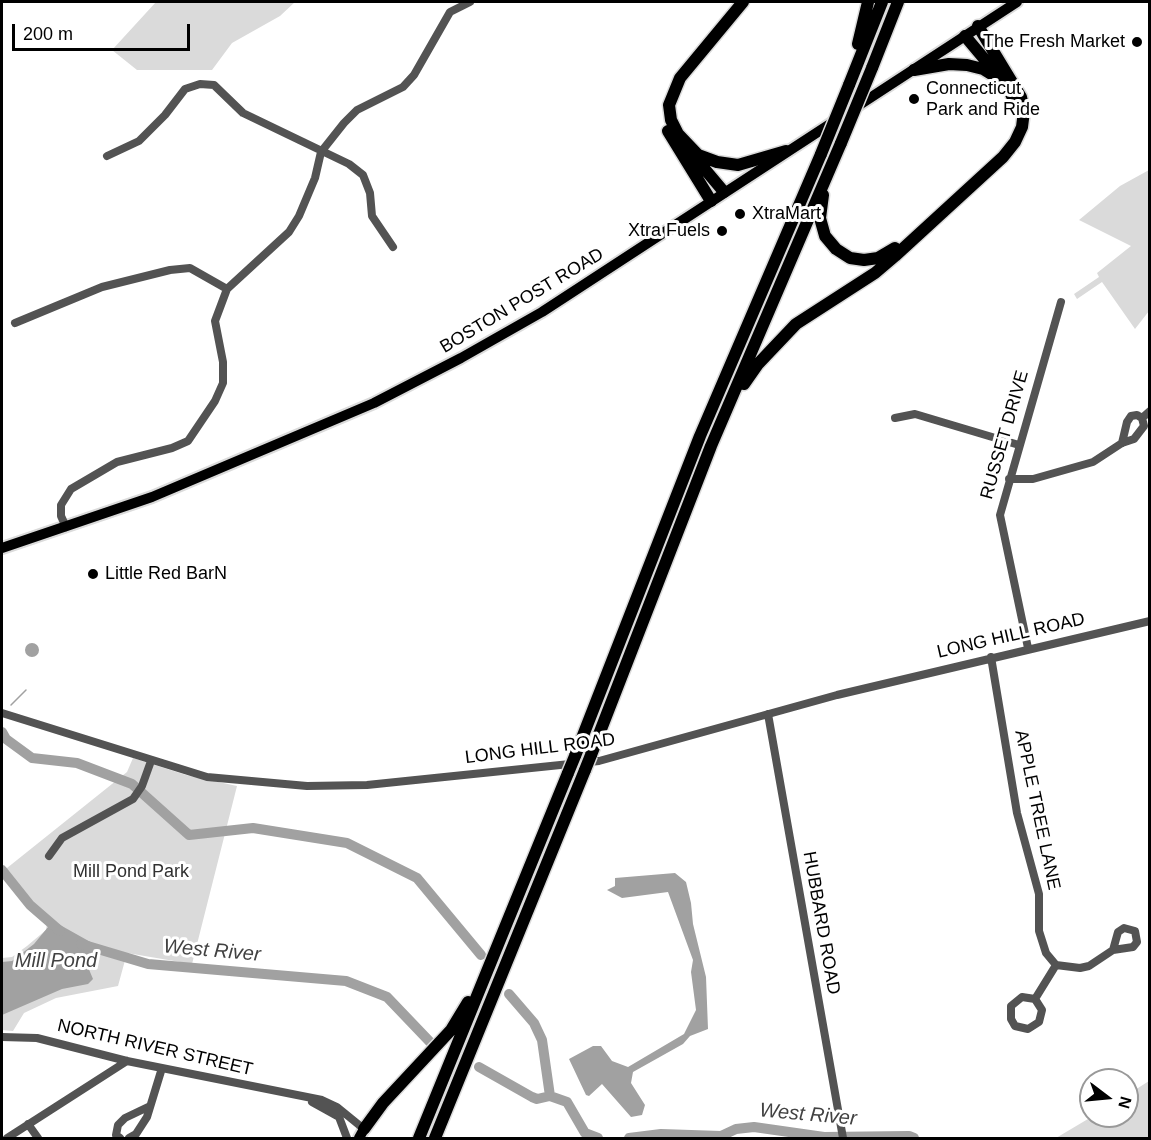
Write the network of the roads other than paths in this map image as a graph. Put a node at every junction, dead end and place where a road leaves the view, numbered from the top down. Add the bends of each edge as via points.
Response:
1 (470, 2) edge
2 (735, 2) edge
3 (743, 2) edge
4 (868, 2) edge
5 (882, 2) edge
6 (898, 2) edge
7 (1017, 2) edge
8 (978, 26) junction
9 (965, 36) junction
10 (914, 70) junction
11 (849, 85) junction
12 (1007, 86) junction
13 (678, 134) junction
14 (841, 142) junction
15 (786, 151) junction
16 (321, 152) junction
17 (106, 156) dead end
18 (724, 192) junction
19 (711, 201) junction
20 (393, 247) dead end
21 (227, 289) junction
22 (1061, 302) dead end
23 (15, 323) dead end
24 (1149, 411) edge
25 (895, 418) dead end
26 (1142, 418) junction
27 (1122, 443) junction
28 (1019, 445) junction
29 (711, 446) junction
30 (1009, 479) junction
31 (66, 527) junction
32 (2, 548) edge
33 (1149, 621) edge
34 (1028, 648) junction
35 (991, 657) junction
36 (2, 713) edge
37 (768, 714) junction
38 (151, 761) junction
39 (49, 856) dead end
40 (502, 935) junction
41 (1113, 950) dead end
42 (1056, 965) junction
43 (1035, 999) dead end
44 (477, 1035) junction
45 (2, 1037) edge
46 (127, 1061) junction
47 (162, 1068) junction
48 (301, 1096) junction
49 (148, 1107) junction
50 (28, 1124) junction
51 (364, 1135) edge
52 (7, 1138) edge
53 (38, 1138) edge
54 (120, 1138) edge
55 (129, 1138) edge
56 (347, 1138) edge
57 (419, 1138) edge
58 (435, 1138) edge
59 (444, 1138) edge
60 (843, 1138) edge

1 - 16 street via 450,12 414,75 402,87 357,110
2 - 19 highway via 675,74 663,103 669,133
3 - 13 highway via 680,78 673,92 669,105
4 - 11 highway
5 - 11 highway
6 - 14 highway, bridge
7 - 8 main road, BOSTON POST ROAD
8 - 9 main road, BOSTON POST ROAD
8 - 29 highway via 1021,97 1022,127 1015,142 895,256 813,311 776,343 742,386
9 - 10 main road, BOSTON POST ROAD
9 - 12 highway
10 - 12 highway via 967,65 983,69
10 - 15 main road, BOSTON POST ROAD
11 - 40 highway, bridge via 700,436
12 - 14 highway via 1016,103 1017,119 1002,150 878,258 850,258 825,236 820,218 823,197
13 - 15 highway via 698,155 717,162 738,165
13 - 18 highway
14 - 29 highway
15 - 18 main road, BOSTON POST ROAD
16 - 17 street via 243,113 214,85 200,84 185,89 139,141
16 - 20 street via 363,175 372,216
16 - 21 street via 315,178 289,232
18 - 19 main road, BOSTON POST ROAD
19 - 31 main road, BOSTON POST ROAD via 515,329 374,403 152,497
21 - 23 street via 190,268 170,270 102,287
21 - 31 street via 215,321 223,383 199,427 188,441 119,461 71,489 61,505
22 - 28 street, RUSSET DRIVE
24 - 26 street
25 - 28 street via 915,414
26 - 27 street via 1141,432 1134,440
26 - 27 street via 1131,416 1126,422
27 - 30 street via 1078,468 1033,479
28 - 30 street, RUSSET DRIVE
29 - 44 highway, bridge
30 - 34 street, RUSSET DRIVE via 1000,515
31 - 32 main road, BOSTON POST ROAD
33 - 34 street, LONG HILL ROAD
34 - 35 street, LONG HILL ROAD
35 - 37 street, LONG HILL ROAD
35 - 42 street, APPLE TREE LANE via 1017,813 1039,894 1039,931 1046,952
36 - 38 street, LONG HILL ROAD
37 - 38 street, LONG HILL ROAD via 599,761 367,785 232,781 195,775
37 - 60 street, HUBBARD ROAD
38 - 39 street via 141,789 127,804 62,838
40 - 51 highway via 451,1030 383,1103
40 - 57 highway
41 - 42 street via 1089,966
42 - 43 street
44 - 58 highway
44 - 59 highway
45 - 46 street, NORTH RIVER STREET via 37,1038
46 - 47 street, NORTH RIVER STREET
46 - 50 street
47 - 48 street, NORTH RIVER STREET
47 - 49 street
48 - 51 street, NORTH RIVER STREET via 332,1104
48 - 56 street, NORTH RIVER STREET via 338,1116
49 - 54 street via 118,1125 116,1136
49 - 55 street via 144,1124
50 - 52 street
50 - 53 street

